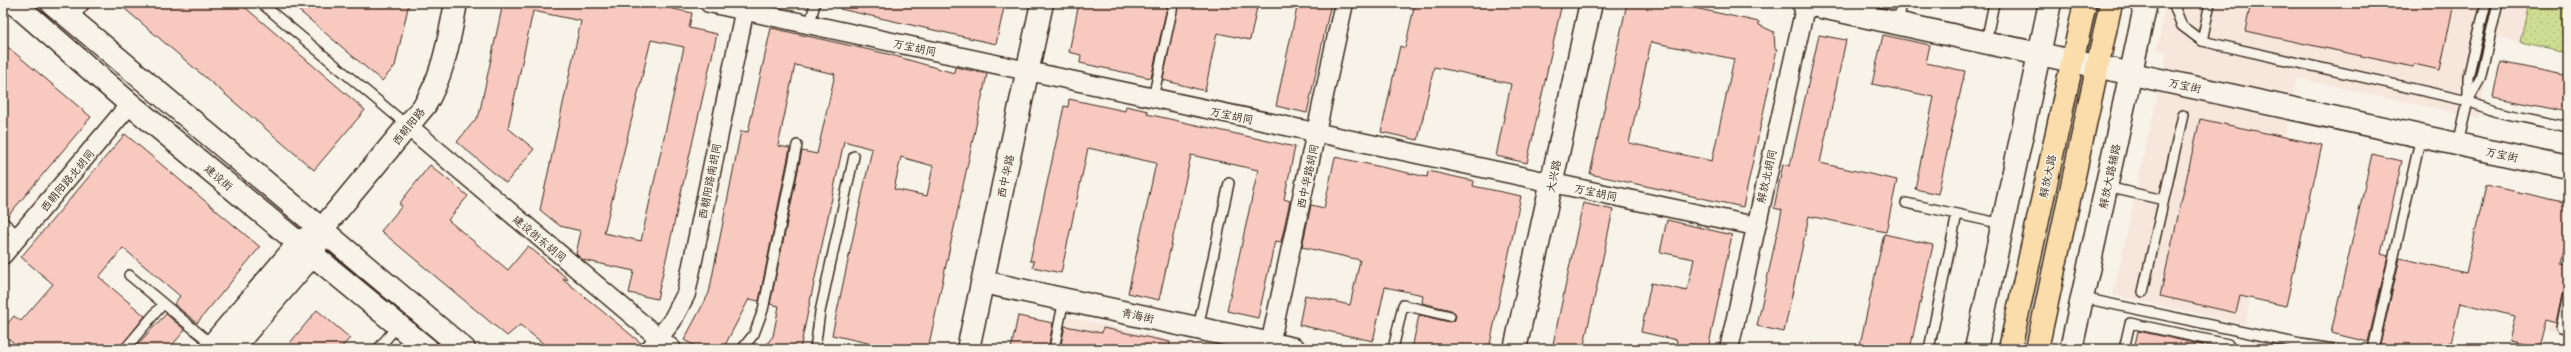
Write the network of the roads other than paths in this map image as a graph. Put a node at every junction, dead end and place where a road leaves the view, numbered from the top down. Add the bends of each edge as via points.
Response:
1 (14, 3) edge
2 (52, 3) edge
3 (260, 3) edge
4 (456, 3) edge
5 (709, 3) edge
6 (815, 3) edge
7 (1042, 3) edge
8 (1344, 3) edge
9 (1591, 3) edge
10 (1805, 3) edge
11 (1994, 3) edge
12 (2050, 3) edge
13 (2085, 3) edge
14 (2111, 3) edge
15 (2146, 3) edge
16 (2173, 3) edge
17 (2210, 3) edge
18 (2486, 3) edge
19 (2498, 3) edge
20 (1173, 6) dead end
21 (745, 7) edge
22 (74, 10) edge
23 (1900, 13) edge
24 (810, 25) junction
25 (2202, 41) junction
26 (1986, 42) junction
27 (2040, 53) junction
28 (2072, 61) junction
29 (2098, 66) junction
30 (1028, 71) junction
31 (2131, 74) junction
32 (1153, 98) junction
33 (2468, 101) junction
34 (130, 104) junction
35 (2183, 115) dead end
36 (408, 126) junction
37 (2568, 127) edge
38 (1316, 132) junction
39 (2420, 136) junction
40 (2458, 144) junction
41 (797, 145) dead end
42 (854, 156) dead end
43 (2568, 168) edge
44 (1229, 183) dead end
45 (1552, 183) junction
46 (2107, 187) junction
47 (2164, 200) junction
48 (1906, 203) dead end
49 (1958, 214) junction
50 (3, 222) edge
51 (2003, 224) junction
52 (1755, 226) junction
53 (322, 229) junction
54 (19, 236) junction
55 (306, 248) junction
56 (3, 255) edge
57 (129, 275) dead end
58 (983, 282) junction
59 (2143, 292) dead end
60 (2568, 294) edge
61 (2083, 298) junction
62 (1064, 299) junction
63 (163, 304) junction
64 (1450, 316) dead end
65 (398, 325) junction
66 (1198, 328) junction
67 (2568, 330) edge
68 (660, 345) edge
69 (1269, 346) edge
70 (2301, 347) edge
71 (218, 348) edge
72 (125, 349) edge
73 (378, 349) edge
74 (426, 349) edge
75 (464, 349) edge
76 (742, 349) edge
77 (815, 349) edge
78 (968, 349) edge
79 (1054, 349) edge
80 (1294, 349) edge
81 (1393, 349) edge
82 (1516, 349) edge
83 (1729, 349) edge
84 (1928, 349) edge
85 (1976, 349) edge
86 (2010, 349) edge
87 (2037, 349) edge
88 (2071, 349) edge
89 (2124, 349) edge
90 (2227, 349) edge
91 (2334, 349) edge
92 (2373, 349) edge

1 - 34 street, 建设街
2 - 22 street
3 - 36 lane
4 - 36 street, 西朝阳路 via 437,85
5 - 21 street, 万宝胡同
6 - 24 lane
7 - 30 street, 西中华路
8 - 38 street, 西中华路胡同
9 - 45 street, 大兴路
10 - 23 street, 万宝街
10 - 52 street, 解放北胡同
11 - 26 lane
12 - 27 street
13 - 28 main road, 解放大路
14 - 29 main road
15 - 31 street, 解放大路辅路
16 - 25 lane via 2182,26
17 - 25 lane
18 - 33 lane via 2468,76
19 - 33 lane via 2480,79
20 - 32 lane
21 - 24 street, 万宝胡同
21 - 68 street, 西朝阳路南胡同 via 686,294
22 - 53 street
23 - 26 street, 万宝街
24 - 30 street, 万宝胡同
25 - 33 lane
26 - 27 street, 万宝街
27 - 28 street, 万宝街
27 - 51 street
28 - 29 street, 万宝街
28 - 86 main road, 解放大路
29 - 31 street, 万宝街
29 - 87 main road
30 - 32 street, 万宝胡同
30 - 58 street, 西中华路
31 - 39 street, 万宝街
31 - 46 street, 解放大路辅路
32 - 38 street, 万宝胡同
33 - 37 lane via 2493,111
33 - 40 lane
34 - 54 street, 西朝阳路北胡同
34 - 55 street, 建设街
35 - 47 lane
36 - 53 street, 西朝阳路
36 - 68 street, 建设街东胡同
38 - 45 street, 万宝胡同
38 - 69 street, 西中华路胡同
39 - 40 street, 万宝街
39 - 92 lane
40 - 43 street, 万宝街
41 - 76 lane via 763,310 754,334
42 - 77 lane via 820,312
44 - 66 lane
45 - 52 street, 万宝胡同
45 - 82 street, 大兴路
46 - 47 lane
46 - 61 street, 解放大路辅路
47 - 59 lane
48 - 49 lane
49 - 51 lane
49 - 84 lane
50 - 54 lane
51 - 85 street
52 - 83 street, 解放北胡同
53 - 55 street, 西朝阳路
53 - 75 street
54 - 56 street, 西朝阳路北胡同
55 - 65 street, 建设街
55 - 71 street, 西朝阳路
57 - 63 lane
58 - 62 street, 青海街
58 - 78 street, 西中华路
60 - 67 lane via 2561,328
61 - 70 lane
61 - 88 street, 解放大路辅路
62 - 66 street, 青海街
62 - 79 lane
63 - 71 lane
63 - 72 lane
64 - 81 lane via 1403,305
65 - 73 lane
65 - 74 street, 建设街
66 - 69 street, 青海街
69 - 80 street, 青海街
70 - 91 lane
89 - 90 lane via 2130,323 2228,344

